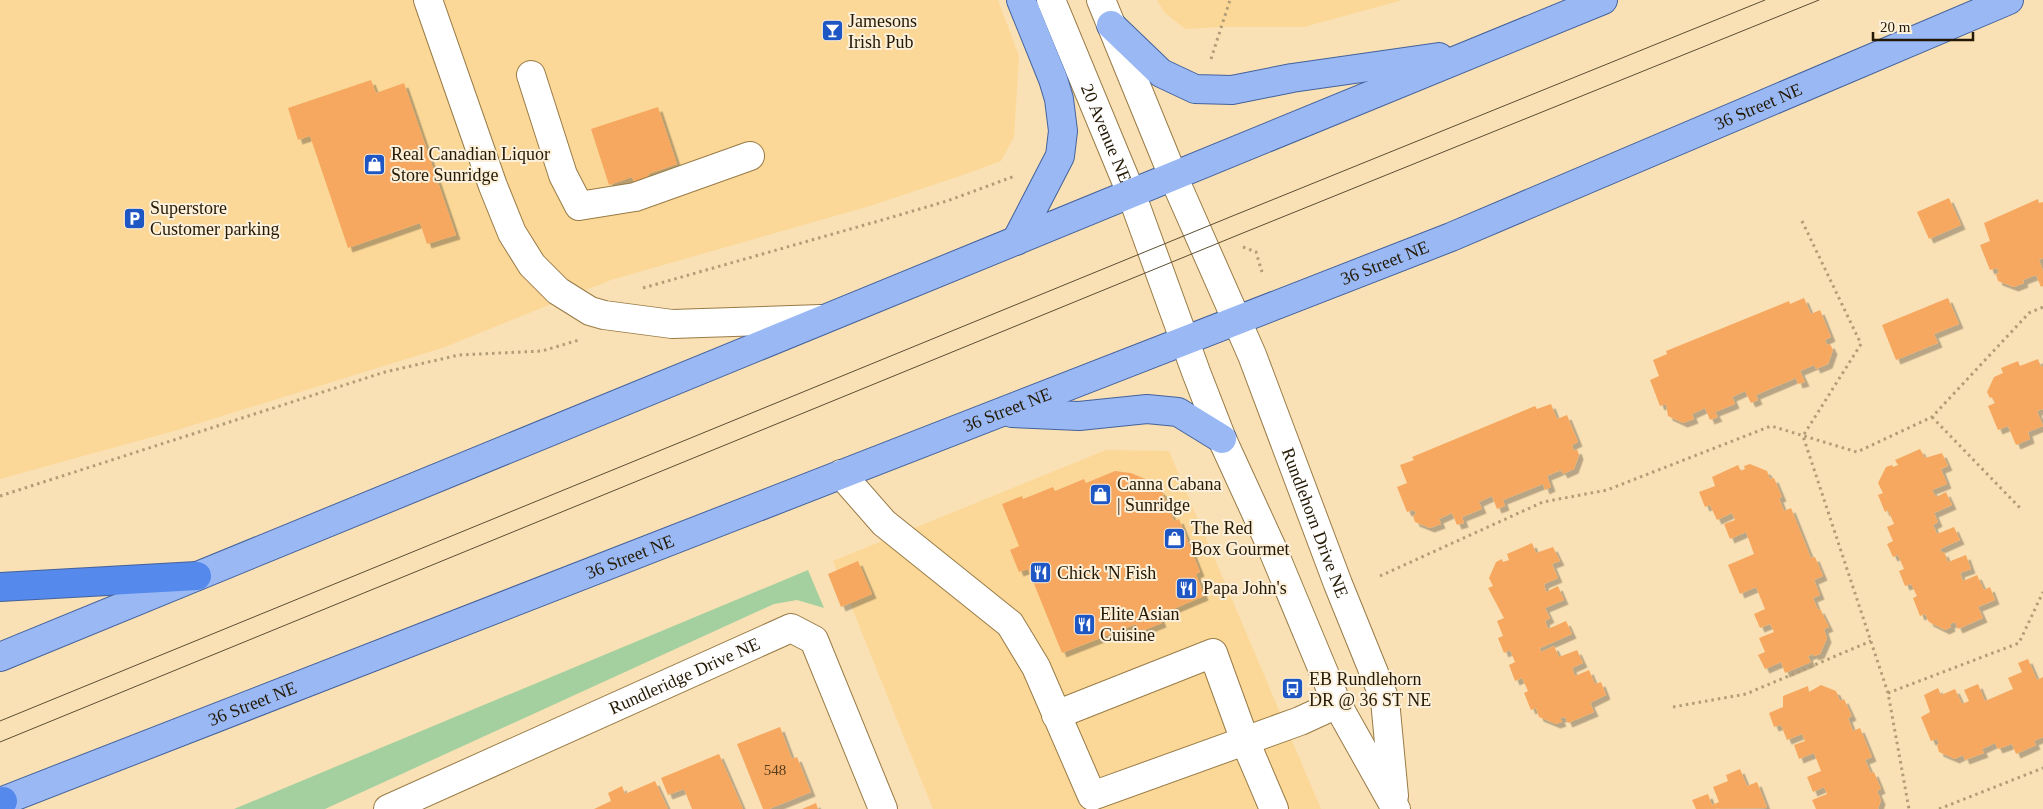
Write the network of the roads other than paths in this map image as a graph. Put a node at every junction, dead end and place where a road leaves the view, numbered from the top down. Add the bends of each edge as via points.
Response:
1 (428, 0) edge
2 (1021, 0) edge
3 (1051, 0) edge
4 (1101, 0) edge
5 (1603, 0) edge
6 (2009, 0) edge
7 (1111, 25) junction
8 (1480, 51) junction
9 (531, 75) dead end
10 (750, 156) dead end
11 (1173, 176) junction
12 (1131, 193) junction
13 (1016, 240) junction
14 (1158, 268) joint
15 (825, 319) junction
16 (1237, 320) junction
17 (1184, 341) junction
18 (1001, 412) junction
19 (1222, 439) junction
20 (841, 474) junction
21 (197, 576) junction
22 (0, 587) edge
23 (0, 657) edge
24 (1337, 704) junction
25 (1056, 715) junction
26 (1245, 741) junction
27 (1, 802) edge
28 (1396, 807) edge
29 (388, 809) edge
30 (882, 809) edge
31 (1274, 809) edge

1 - 15 street via 512,233 532,265 558,291 590,311 672,324
2 - 13 main road via 1053,79 1063,131 1060,156
3 - 12 street, 20 Avenue NE
4 - 7 street
5 - 8 main road
6 - 16 main road, 36 Street NE via 1451,237
7 - 8 main road via 1161,73 1194,89 1232,90 1292,78
7 - 11 street
8 - 11 main road
9 - 10 street via 562,175 579,206 635,197
11 - 12 main road
11 - 16 street, Rundlehorn Drive NE
12 - 13 main road
12 - 14 street, 20 Avenue NE
13 - 15 main road
14 - 17 street, Rundlehorn Drive NE
15 - 21 main road
16 - 17 main road, 36 Street NE
16 - 28 street, Rundlehorn Drive NE via 1385,700
17 - 18 main road, 36 Street NE
17 - 19 street, Rundlehorn Drive NE
18 - 19 main road via 1079,416 1147,409 1178,412
18 - 20 main road, 36 Street NE
19 - 24 street, Rundlehorn Drive NE
20 - 25 street via 884,523 1010,624 1036,667
20 - 27 main road, 36 Street NE
21 - 22 highway
21 - 23 main road
24 - 26 street
24 - 28 street, Rundlehorn Drive NE
25 - 26 street via 1092,796
25 - 26 street via 1213,653
26 - 31 street
29 - 30 street, Rundleridge Drive NE via 791,628 814,640

